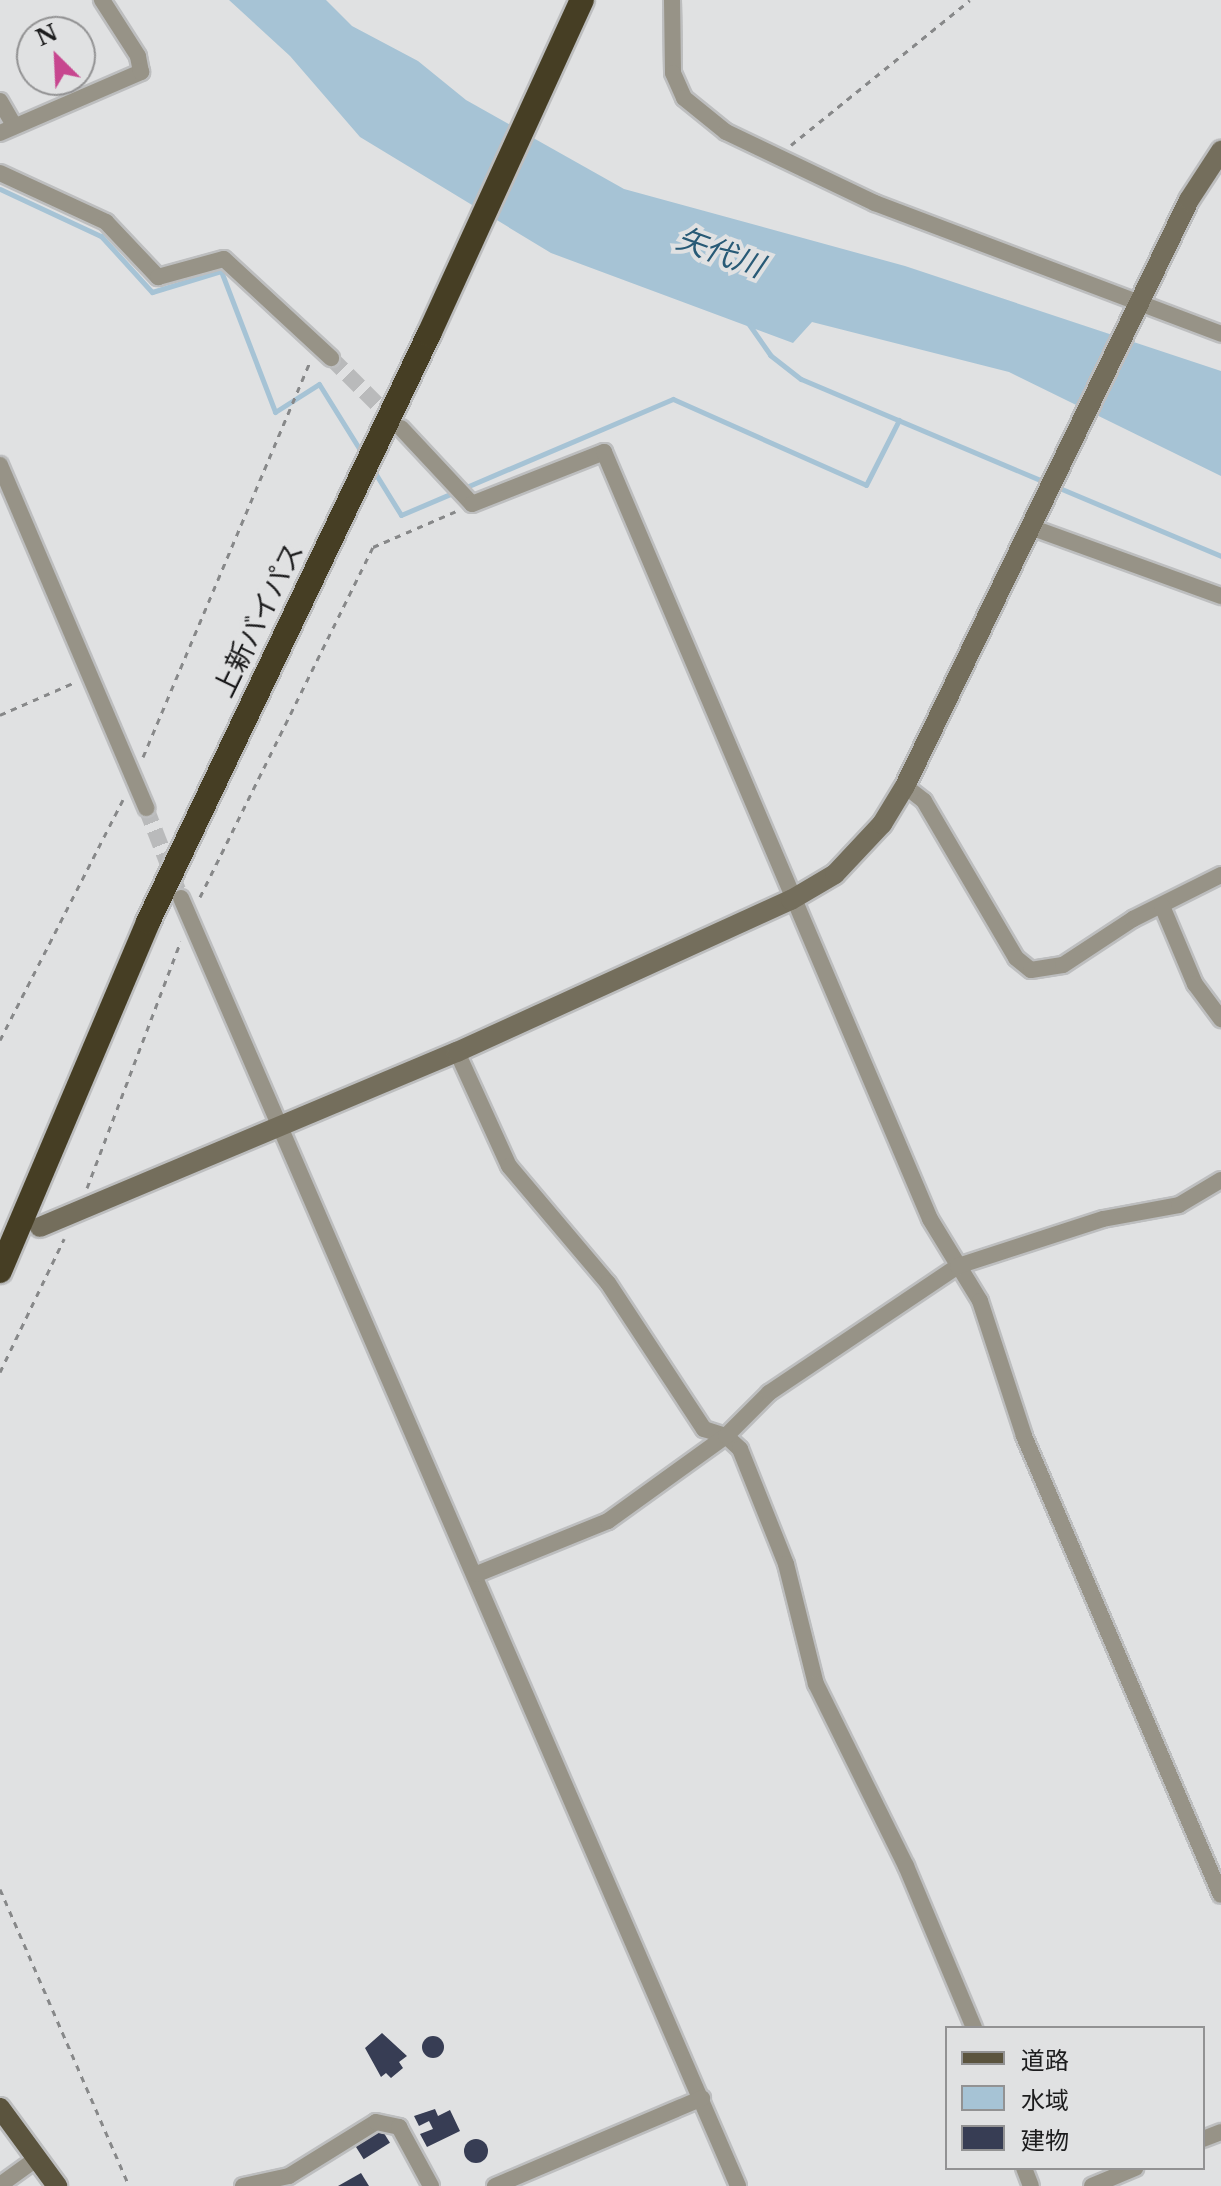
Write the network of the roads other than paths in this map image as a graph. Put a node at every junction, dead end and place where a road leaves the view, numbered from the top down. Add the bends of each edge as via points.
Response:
1 (102, 0) edge
2 (672, 0) edge
3 (581, 2) edge
4 (0, 101) edge
5 (7, 129) edge
6 (1221, 151) edge
7 (0, 173) edge
8 (1140, 308) junction
9 (1221, 334) edge
10 (331, 358) tunnel mouth
11 (401, 428) tunnel mouth
12 (0, 465) edge
13 (1036, 522) junction
14 (1221, 596) edge
15 (905, 786) junction
16 (146, 808) tunnel mouth
17 (1221, 875) edge
18 (181, 898) tunnel mouth
19 (791, 900) junction
20 (1162, 906) junction
21 (1221, 1019) edge
22 (457, 1052) junction
23 (283, 1127) junction
24 (1221, 1180) edge
25 (40, 1227) dead end
26 (958, 1266) junction
27 (0, 1271) edge
28 (726, 1436) junction
29 (477, 1574) junction
30 (1221, 1895) edge
31 (973, 2026) edge
32 (702, 2098) junction
33 (0, 2108) edge
34 (36, 2159) junction
35 (1130, 2170) edge
36 (0, 2185) edge
37 (57, 2186) edge
38 (243, 2186) edge
39 (431, 2186) edge
40 (495, 2186) edge
41 (738, 2186) edge
42 (1092, 2186) edge

1 - 5 street via 138,56 141,72
2 - 8 street via 673,73 684,98 726,132 775,158
3 - 27 highway, 上新バイパス via 148,922
4 - 5 street
6 - 8 street via 1189,200
7 - 10 street via 106,222 158,277 224,259
8 - 9 street
8 - 13 street
11 - 19 street via 472,504 604,452
12 - 16 street
13 - 14 street
13 - 15 street
15 - 19 street via 866,844 835,874
15 - 20 street via 924,801 1016,958 1031,970 1063,965
17 - 20 street
18 - 23 street
19 - 22 street
19 - 26 street via 930,1219
20 - 21 street via 1195,984
22 - 23 street
22 - 28 street via 509,1166 608,1283 704,1429
23 - 25 street
23 - 29 street
24 - 26 street via 1179,1205 1103,1219
26 - 28 street via 769,1393
26 - 30 street via 980,1301 1024,1436
28 - 29 street via 608,1521
28 - 31 street via 740,1449 786,1564 816,1684 906,1866
29 - 32 street
32 - 40 street
32 - 41 street
33 - 34 main road
34 - 36 street
34 - 37 main road
35 - 42 street
38 - 39 street via 289,2176 376,2122 399,2127

